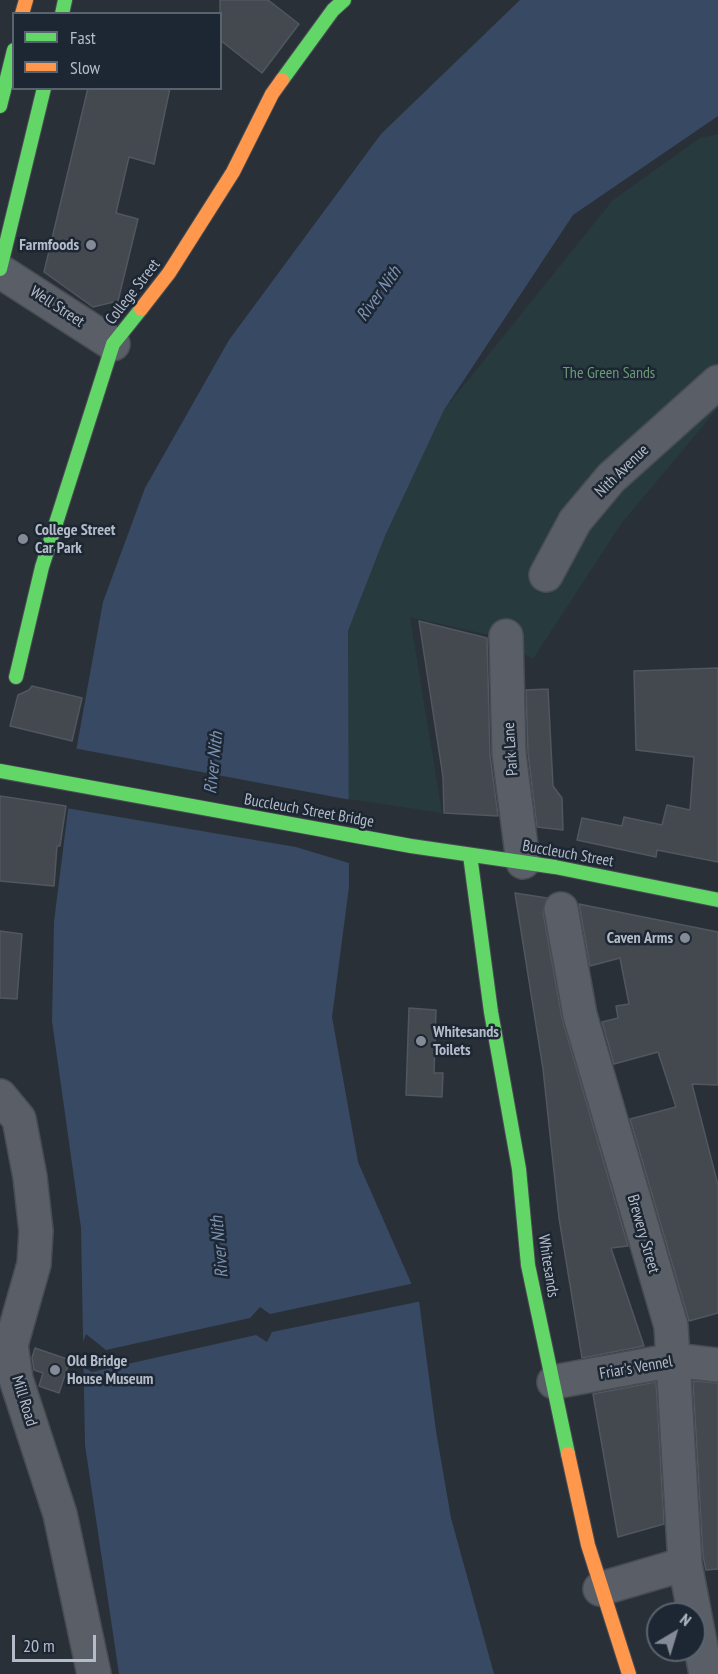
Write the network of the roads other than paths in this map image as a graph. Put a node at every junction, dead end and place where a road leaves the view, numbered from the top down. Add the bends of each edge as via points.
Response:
1 (344, 0) edge
2 (12, 58) edge
3 (44, 90) edge
4 (0, 106) edge
5 (0, 270) edge
6 (113, 344) junction
7 (718, 382) edge
8 (546, 575) dead end
9 (506, 636) dead end
10 (16, 677) dead end
11 (0, 771) edge
12 (411, 846) joint
13 (470, 855) junction
14 (523, 862) junction
15 (718, 900) edge
16 (561, 909) dead end
17 (0, 1096) edge
18 (674, 1359) junction
19 (718, 1365) edge
20 (554, 1382) junction
21 (685, 1564) junction
22 (600, 1589) junction
23 (94, 1674) edge
24 (629, 1674) edge
25 (706, 1674) edge

1 - 6 main road, College Street via 272,94 233,172 175,264
2 - 4 main road
3 - 5 main road
5 - 6 street, Well Street
6 - 10 main road, College Street via 42,567
7 - 8 street, Nith Avenue via 611,478 576,521
9 - 14 street, Park Lane via 509,754
11 - 12 main road, Buccleuch Street Bridge
12 - 13 main road, Buccleuch Street
13 - 14 main road, Buccleuch Street
13 - 20 main road, Whitesands via 491,1012 519,1169 528,1265
14 - 15 main road, Buccleuch Street
16 - 18 street, Brewery Street via 580,1015 671,1326
17 - 23 street, Mill Road via 19,1119 36,1231 34,1264 11,1345 16,1379 60,1514
18 - 19 street, Friar's Vennel
18 - 20 street, Friar's Vennel
18 - 21 street, Brewery Street
20 - 22 main road, Whitesands via 576,1496
21 - 22 street
21 - 25 street, Brewery Street
22 - 24 main road, Whitesands

